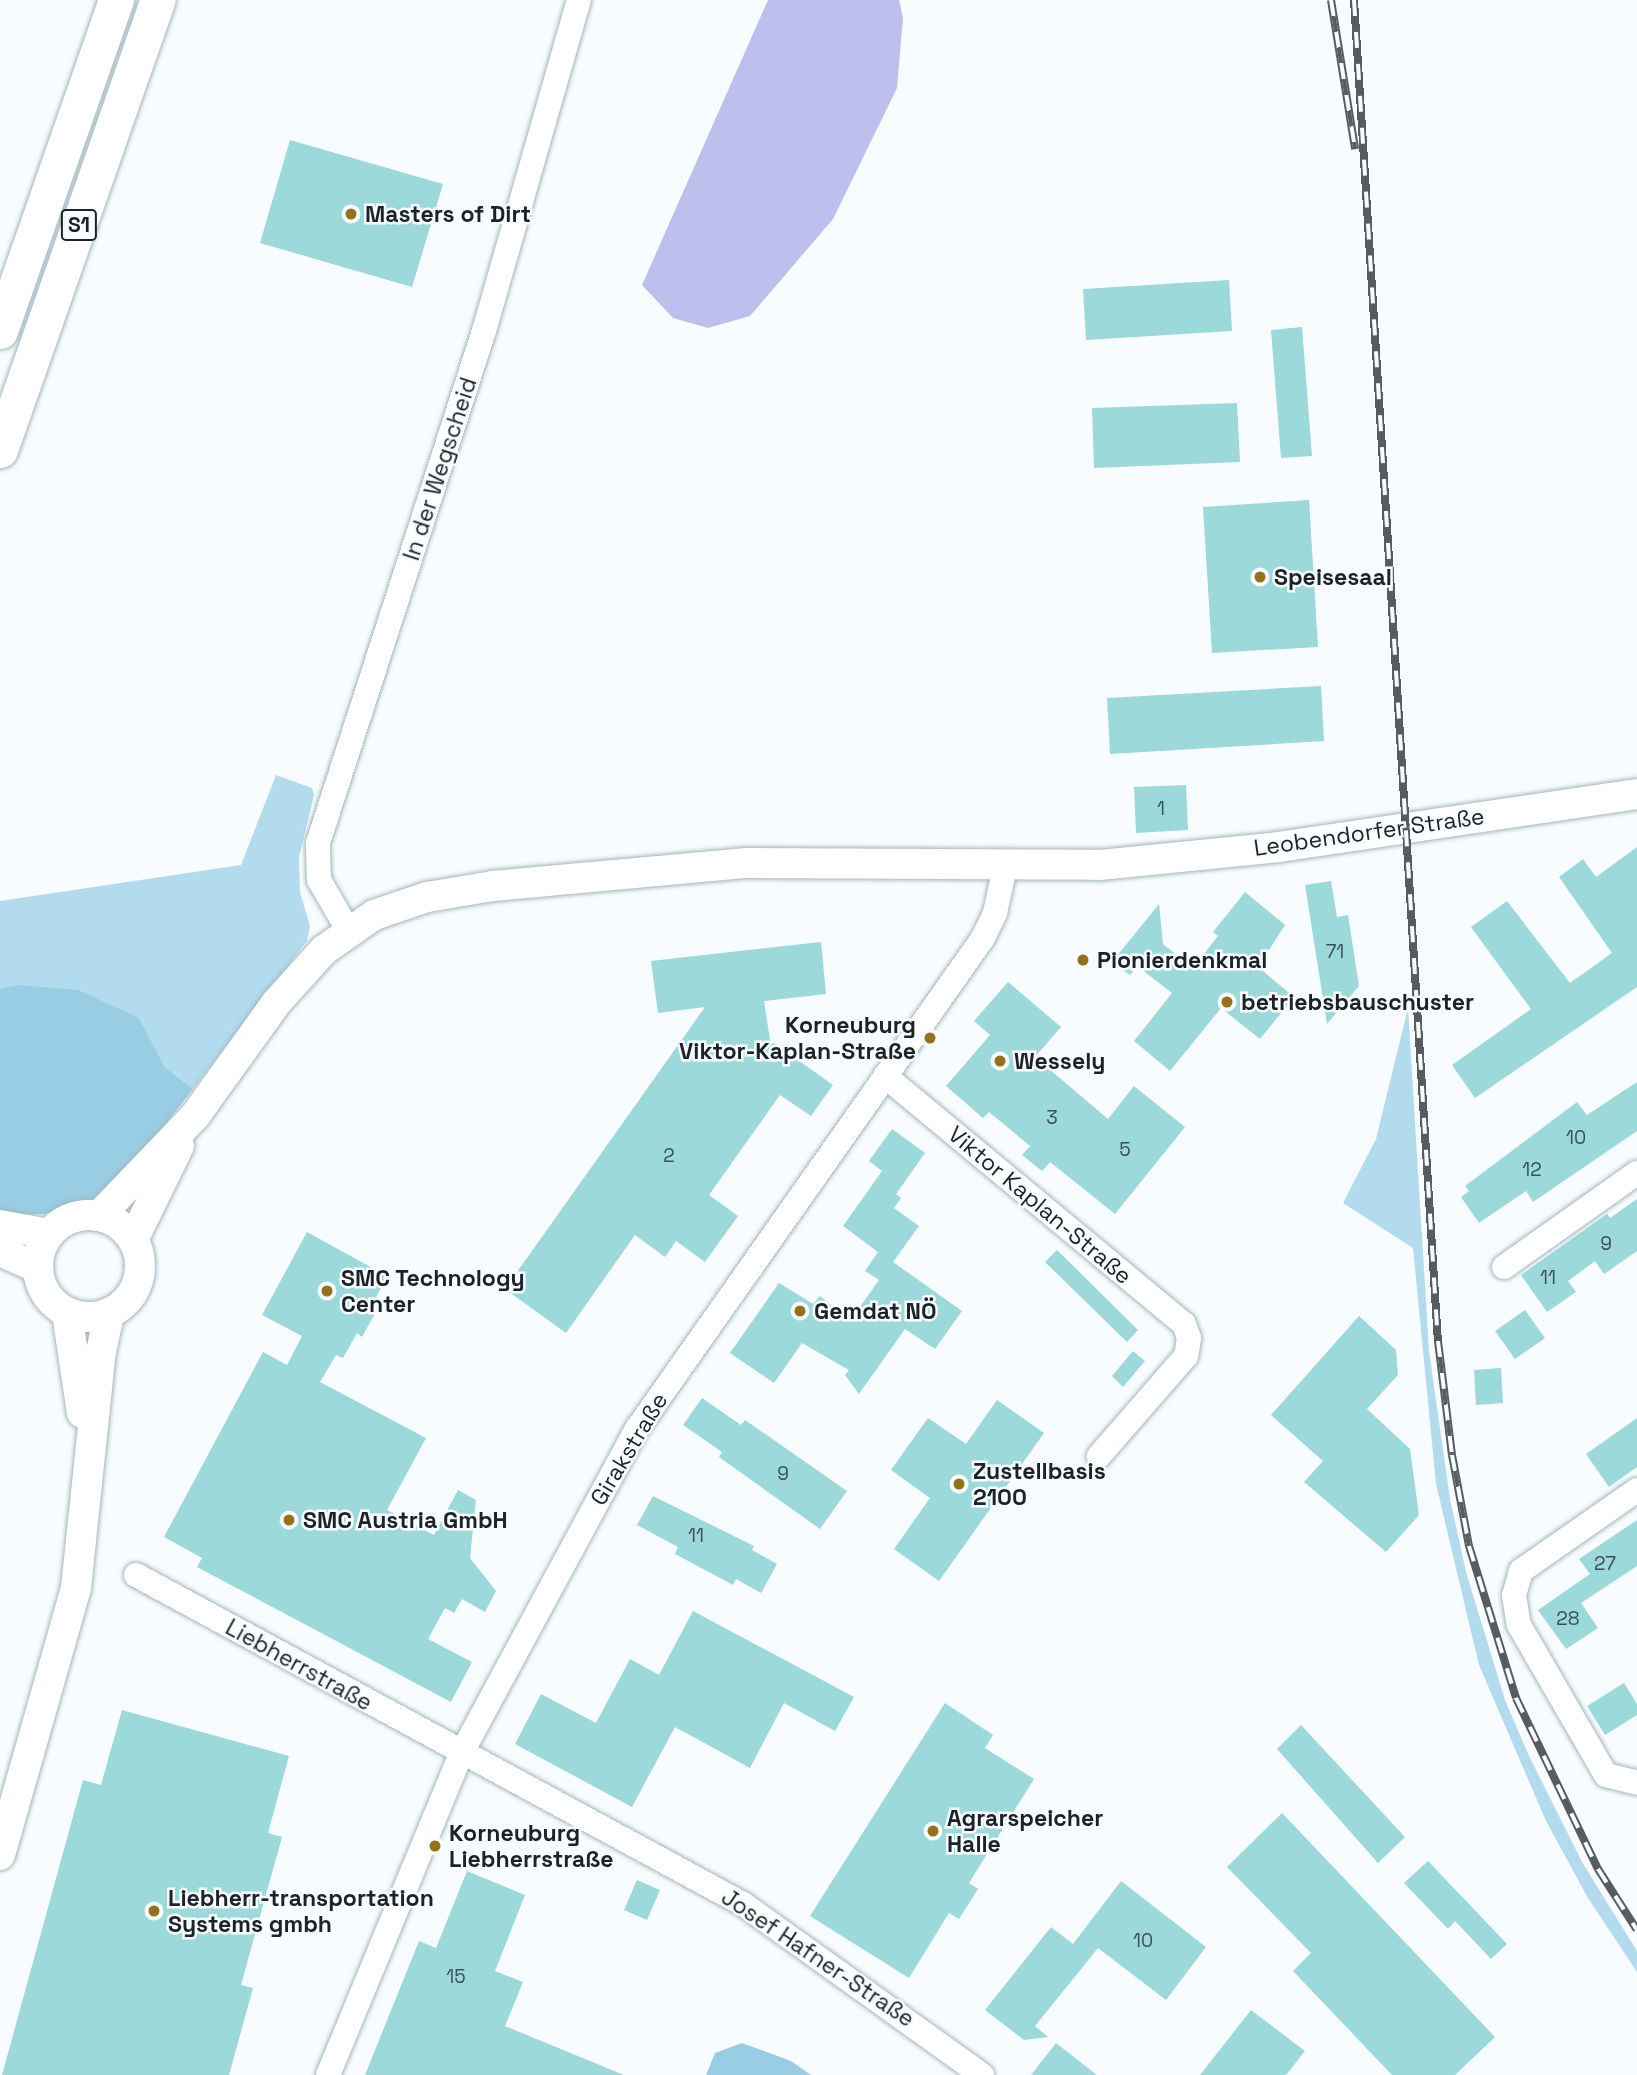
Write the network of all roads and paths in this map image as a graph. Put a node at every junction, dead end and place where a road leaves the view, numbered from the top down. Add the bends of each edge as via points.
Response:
1 (116, 0) edge
2 (158, 0) edge
3 (579, 0) edge
4 (0, 331) edge
5 (0, 450) edge
6 (1637, 794) edge
7 (1005, 867) junction
8 (348, 930) junction
9 (885, 1076) junction
10 (195, 1116) junction
11 (1637, 1172) edge
12 (99, 1216) junction
13 (0, 1225) edge
14 (49, 1234) junction
15 (133, 1240) junction
16 (0, 1251) edge
17 (1504, 1267) dead end
18 (38, 1268) junction
19 (67, 1313) junction
20 (109, 1313) junction
21 (1099, 1456) dead end
22 (88, 1467) junction
23 (1637, 1490) edge
24 (136, 1576) dead end
25 (461, 1754) junction
26 (1637, 1783) edge
27 (0, 1856) edge
28 (328, 2075) edge
29 (982, 2075) edge

1 - 4 highway, S1
2 - 5 highway, S1
3 - 8 street, In der Wegscheid via 491,308 318,843 319,880
6 - 7 main road, Leobendorfer Straße via 1279,847 1100,864
7 - 8 main road, Leobendorfer Straße via 816,860 670,869 458,890 399,905
7 - 9 street, Girakstraße via 995,913 983,938
8 - 10 main road, Leobendorfer Straße via 290,985
9 - 21 street, Viktor Kaplan-Straße via 1184,1324 1189,1338 1186,1356
9 - 25 street, Girakstraße via 637,1429
10 - 12 main road
10 - 15 main road
11 - 17 street
12 - 14 main road via 67,1220
12 - 15 main road via 118,1225
13 - 14 main road
14 - 18 main road
15 - 20 main road via 139,1256 137,1282 130,1297
16 - 18 main road
18 - 19 main road via 43,1289
19 - 20 main road via 88,1318
19 - 22 main road
20 - 22 main road
22 - 27 main road via 76,1588
23 - 26 street via 1521,1571 1514,1595 1519,1625 1606,1775
24 - 25 street, Liebherrstraße
25 - 28 street, Girakstraße
25 - 29 street, Josef Hafner-Straße via 743,1904

